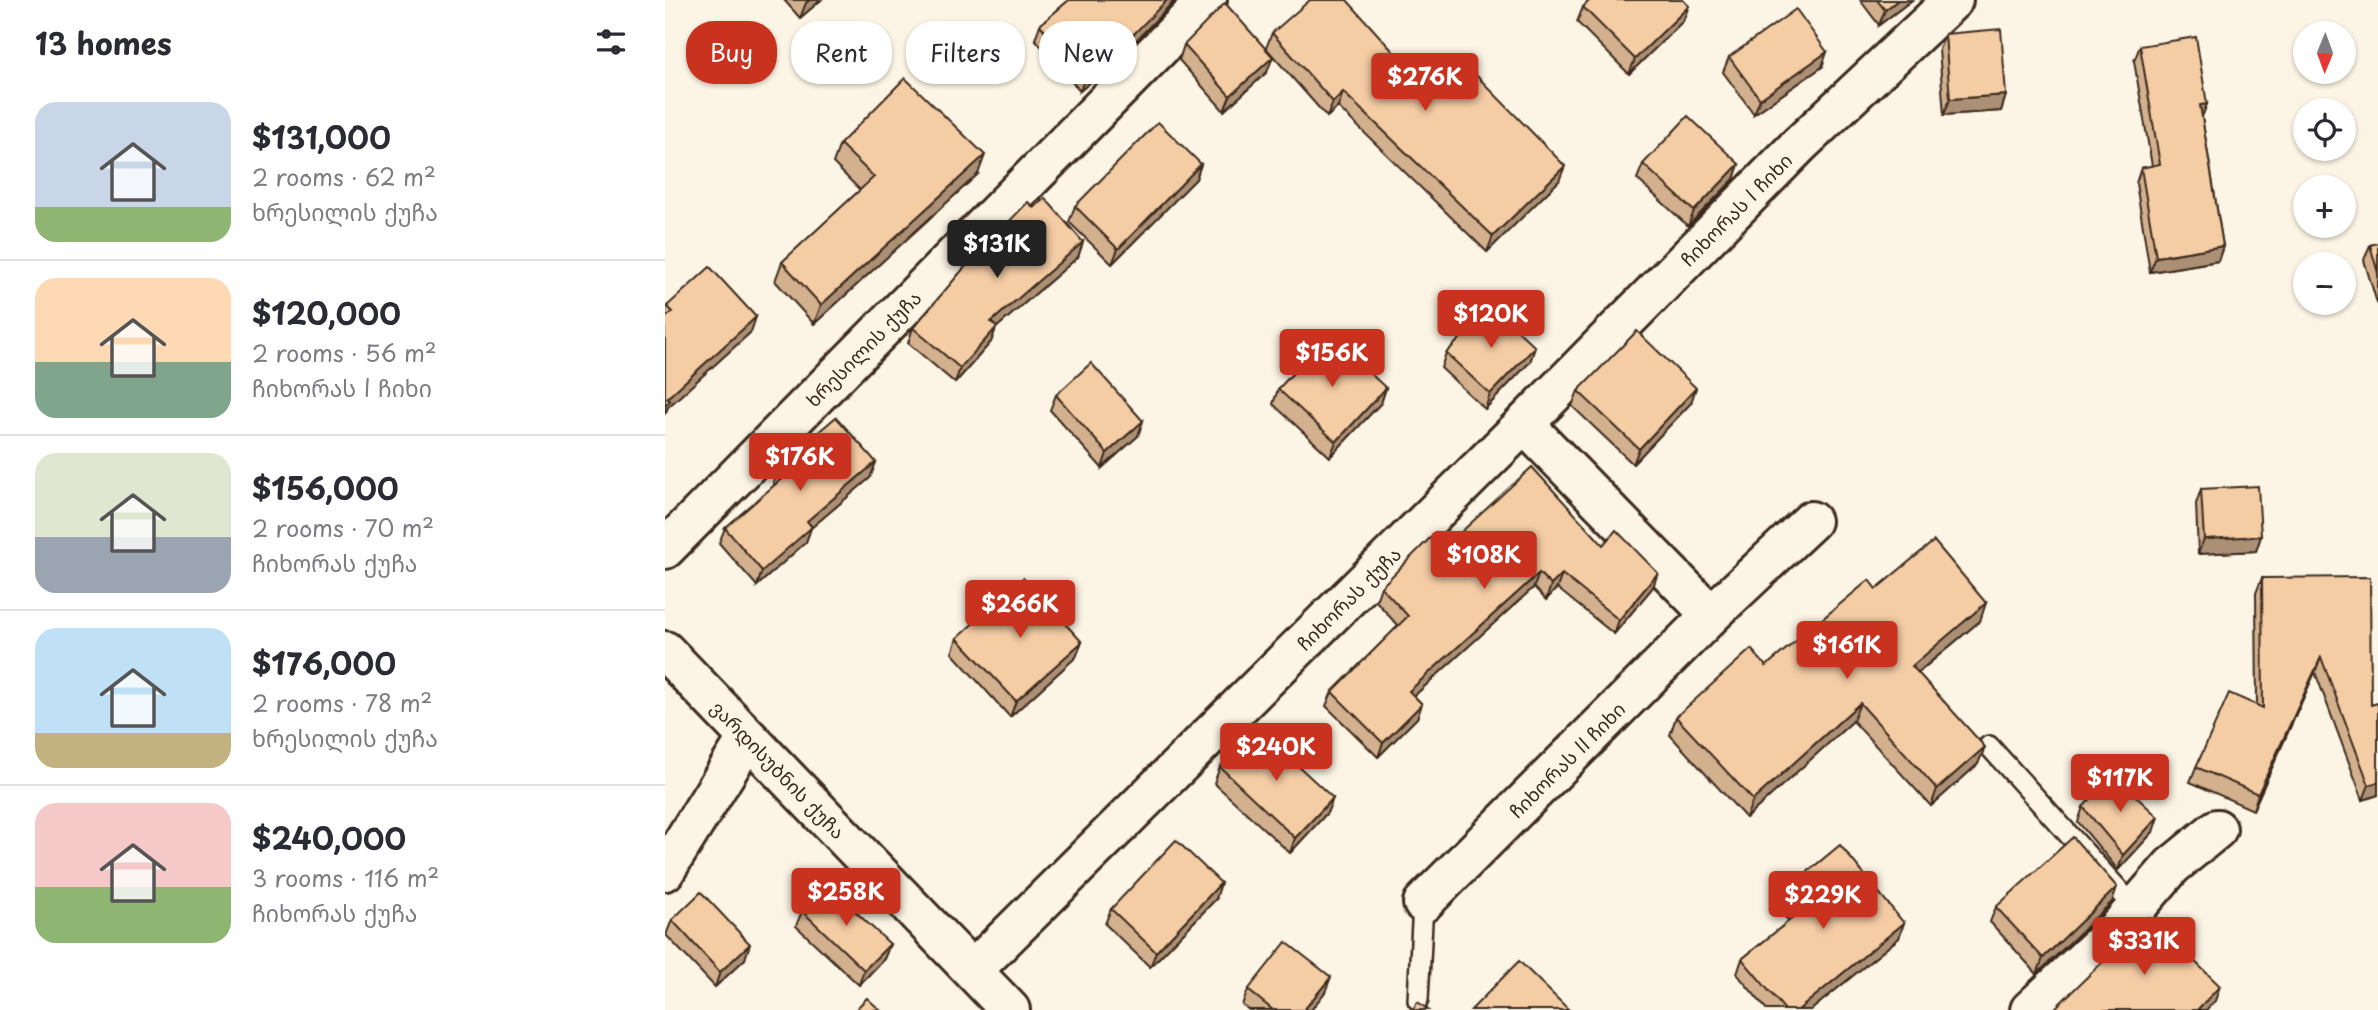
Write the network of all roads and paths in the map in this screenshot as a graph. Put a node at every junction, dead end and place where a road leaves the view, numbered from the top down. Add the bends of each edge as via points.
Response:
1 (1207, 0) edge
2 (1953, 0) edge
3 (1524, 424) junction
4 (1811, 522) dead end
5 (665, 549) edge
6 (1711, 615) junction
7 (665, 651) edge
8 (747, 739) junction
9 (1989, 746) dead end
10 (2217, 829) dead end
11 (665, 871) edge
12 (1423, 903) joint
13 (2135, 908) junction
14 (974, 969) junction
15 (1418, 1000) edge
16 (1010, 1010) edge
17 (2030, 1010) edge

1 - 5 street, ხრესილის ქუჩა
2 - 3 street, ჩიხორას I ჩიხი via 1798,145
3 - 6 street
3 - 14 street, ჩიხორას ქუჩა
4 - 6 street
6 - 12 street, ჩიხორას II ჩიხი
7 - 8 street, ვარდისუბნის ქუჩა
8 - 11 street
8 - 14 street, ვარდისუბნის ქუჩა
9 - 13 lane
10 - 13 street via 2172,866
12 - 15 lane
13 - 17 street
14 - 16 street, ვარდისუბნის ქუჩა

